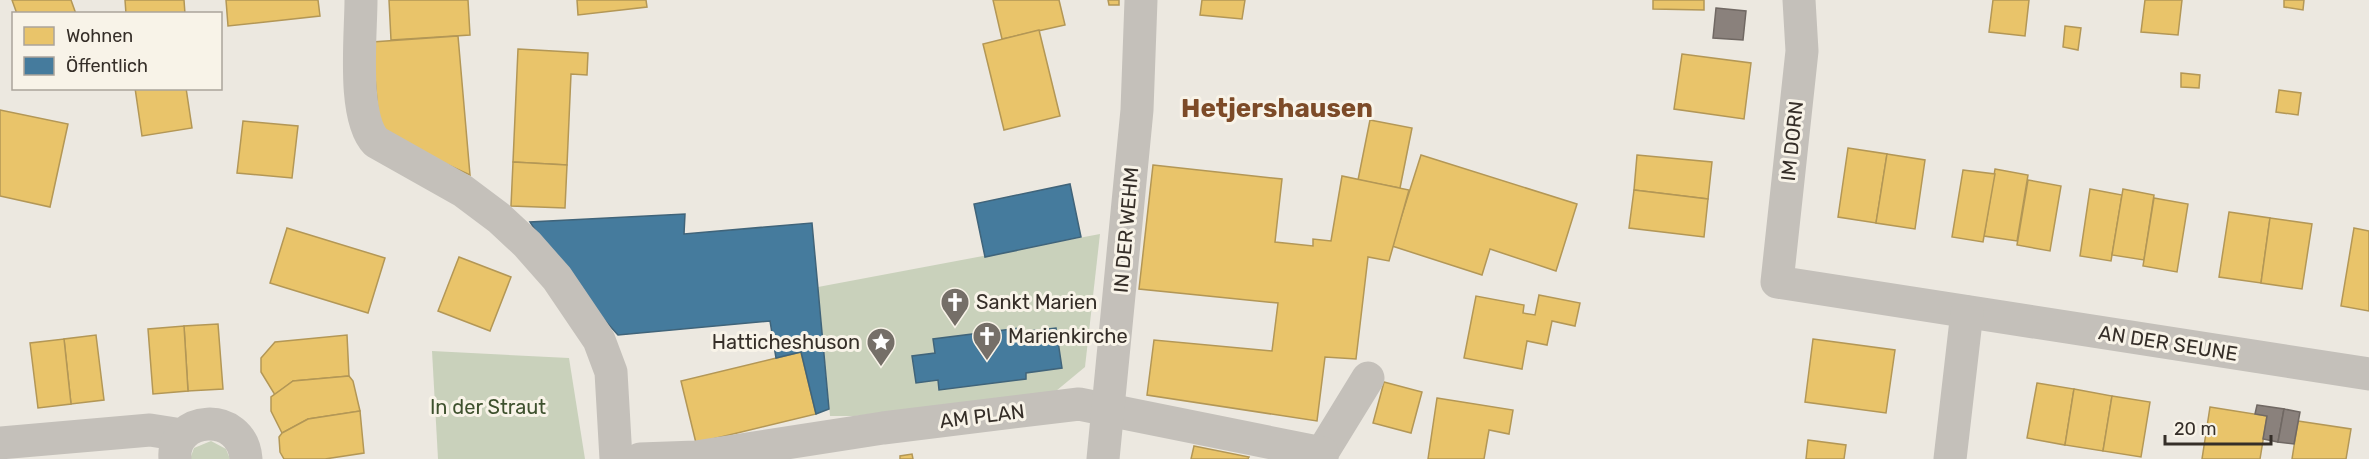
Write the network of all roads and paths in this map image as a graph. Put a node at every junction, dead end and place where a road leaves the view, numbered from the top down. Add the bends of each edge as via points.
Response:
1 (361, 0) edge
2 (1141, 0) edge
3 (1799, 0) edge
4 (1777, 282) joint
5 (1967, 312) junction
6 (2369, 374) edge
7 (1368, 378) dead end
8 (1107, 409) junction
9 (0, 443) edge
10 (179, 447) edge
11 (1322, 456) edge
12 (246, 459) edge
13 (616, 459) edge
14 (639, 459) edge
15 (1103, 459) edge
16 (1950, 459) edge

1 - 13 street via 360,67 368,133 376,142 490,211 557,278 599,340 611,372
2 - 8 street, IN DER WEHM via 1137,110
3 - 4 street, IM DORN via 1802,51
4 - 5 street, AN DER SEUNE
5 - 6 street, AN DER SEUNE
5 - 16 street
7 - 11 street, AM PLAN
8 - 11 street, AM PLAN
8 - 14 street, AM PLAN via 1079,404 883,428 696,457
8 - 15 street, IN DER WEHM
9 - 10 street via 150,430
10 - 12 street via 198,425 217,423 234,432 245,447

